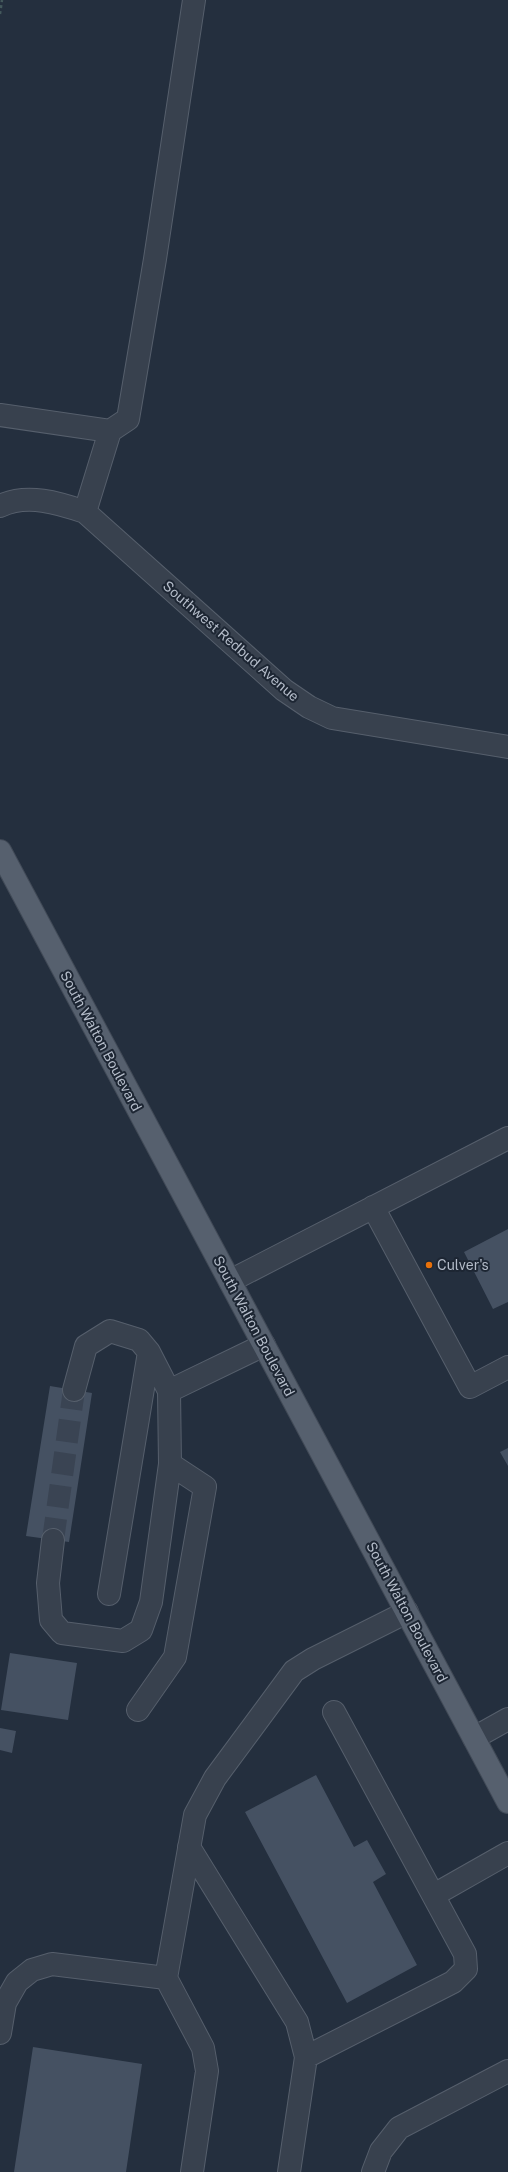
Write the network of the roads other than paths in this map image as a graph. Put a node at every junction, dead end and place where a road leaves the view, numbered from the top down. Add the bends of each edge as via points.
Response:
1 (194, 0) edge
2 (0, 415) edge
3 (110, 431) junction
4 (0, 506) edge
5 (85, 512) junction
6 (508, 747) edge
7 (0, 851) edge
8 (508, 1138) edge
9 (373, 1207) junction
10 (230, 1281) junction
11 (264, 1346) junction
12 (149, 1352) junction
13 (508, 1367) edge
14 (74, 1390) tunnel mouth
15 (169, 1391) junction
16 (170, 1464) junction
17 (53, 1540) tunnel mouth
18 (109, 1594) dead end
19 (407, 1612) junction
20 (138, 1710) dead end
21 (334, 1712) dead end
22 (508, 1719) edge
23 (474, 1738) junction
24 (508, 1802) edge
25 (189, 1847) junction
26 (508, 1853) edge
27 (434, 1895) junction
28 (166, 1978) junction
29 (0, 2033) edge
30 (306, 2057) junction
31 (508, 2071) edge
32 (192, 2172) edge
33 (289, 2172) edge
34 (373, 2172) edge

1 - 3 street via 128,419
2 - 3 street
3 - 5 street
4 - 5 street, Southwest Redbud Avenue via 18,501 38,500 57,502
5 - 6 street, Southwest Redbud Avenue via 284,690 309,707 332,718
7 - 10 main road, South Walton Boulevard
8 - 9 street
9 - 10 street
9 - 13 street via 470,1387
10 - 11 main road, South Walton Boulevard
11 - 15 street
11 - 19 main road, South Walton Boulevard
12 - 14 street via 139,1340 110,1331 86,1346
12 - 15 street
12 - 18 street
15 - 16 street
16 - 17 street via 151,1602 141,1630 123,1641 62,1633 52,1620 48,1583
16 - 20 street via 205,1487 176,1657
19 - 23 main road, South Walton Boulevard
19 - 25 street via 294,1671 215,1778 195,1815
21 - 27 street
22 - 23 street
23 - 24 main road, South Walton Boulevard
25 - 28 street
25 - 30 street via 297,2022
26 - 27 street
27 - 30 street via 465,1954 466,1969 453,1982
28 - 29 street via 52,1964 32,1970 17,1982 4,2003
28 - 32 street via 203,2048 208,2071
30 - 33 street
31 - 34 street via 399,2128 381,2151

